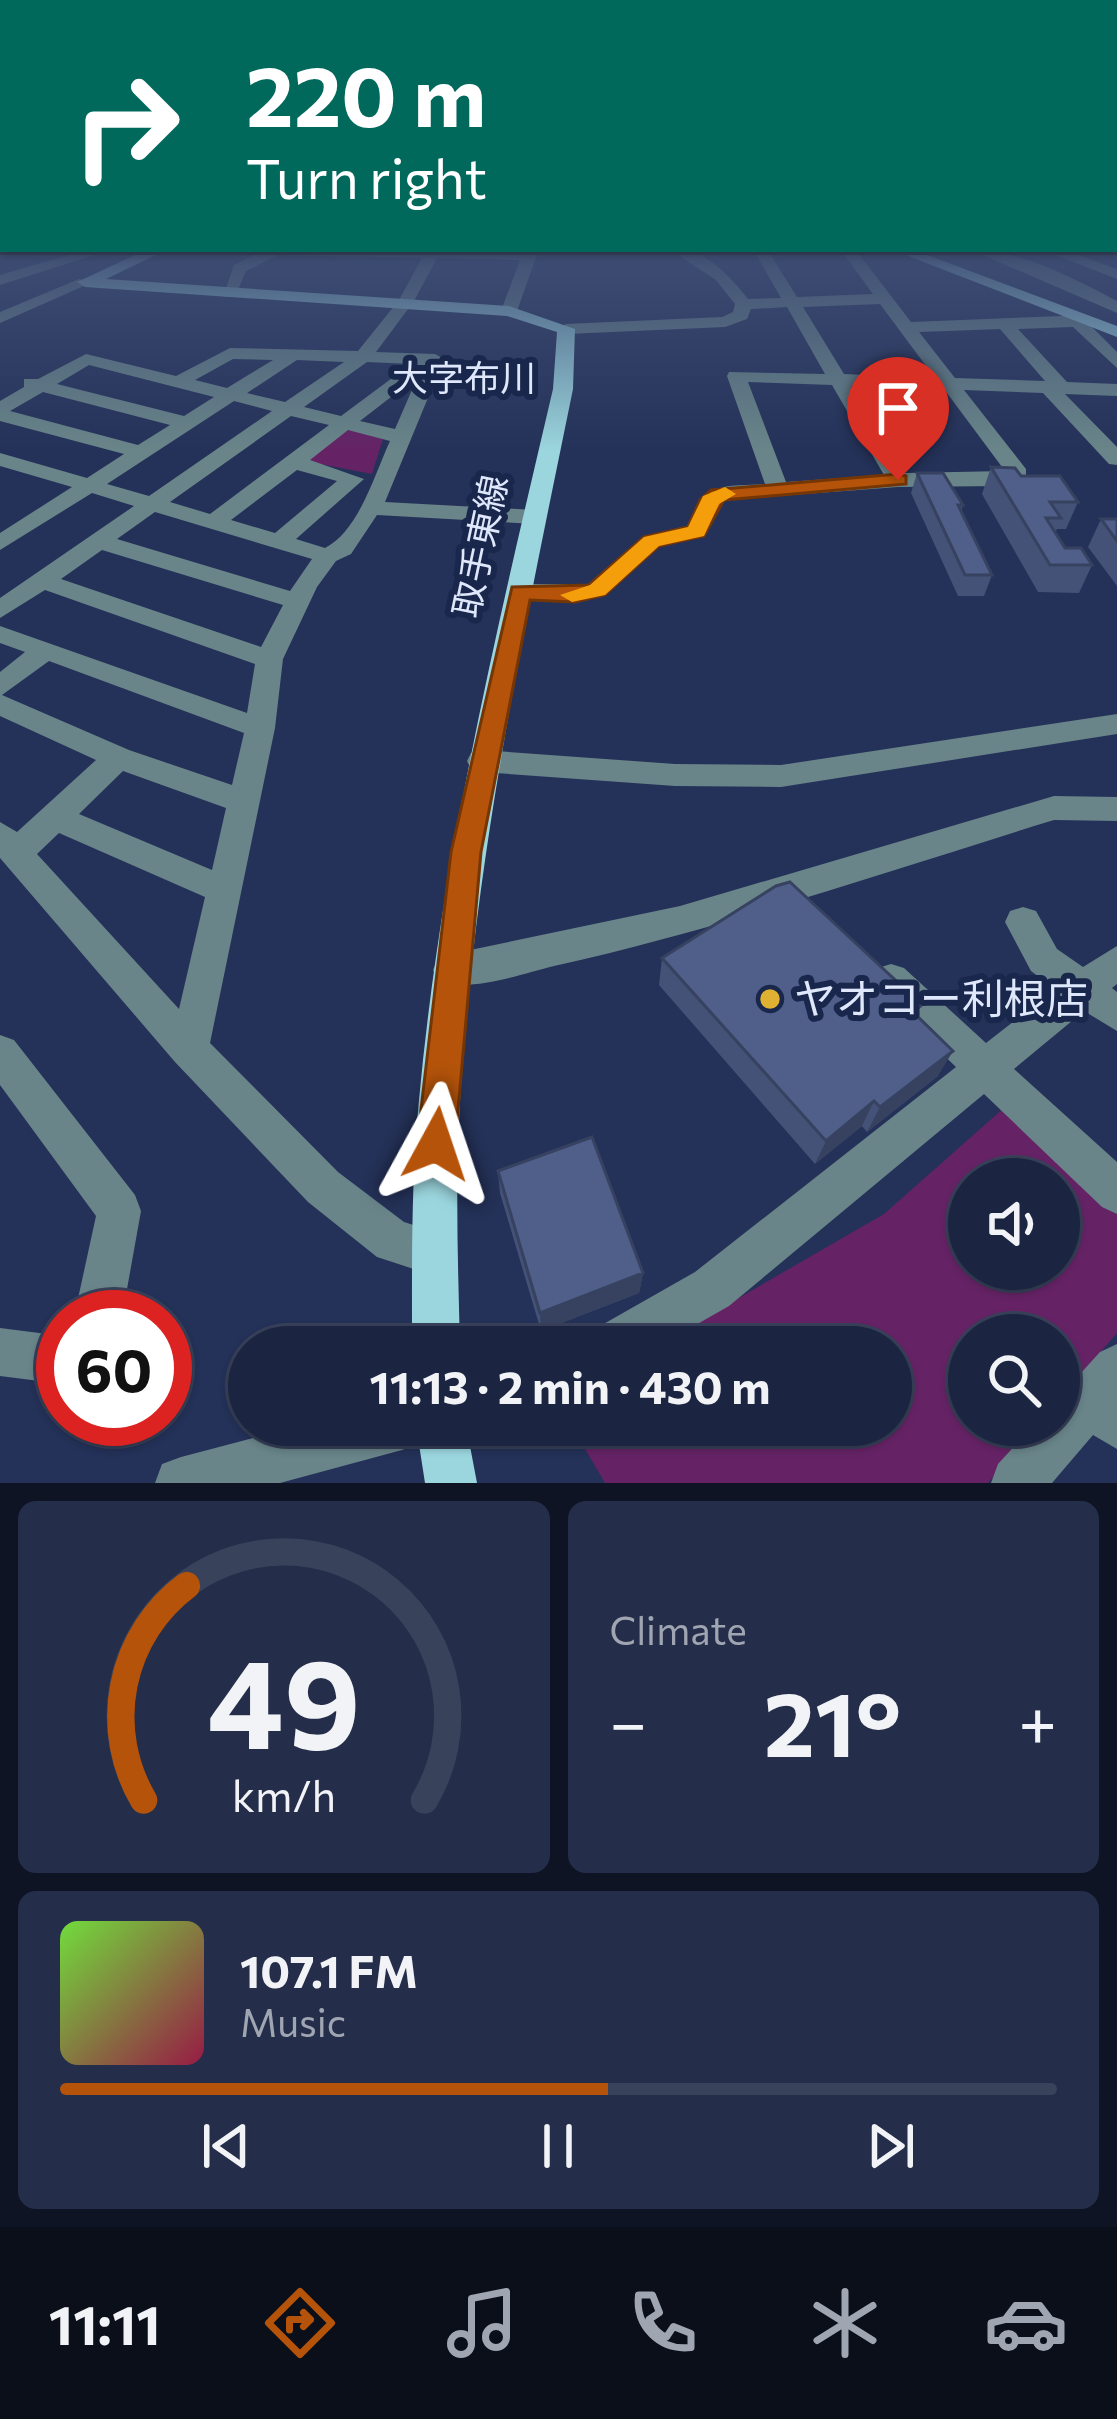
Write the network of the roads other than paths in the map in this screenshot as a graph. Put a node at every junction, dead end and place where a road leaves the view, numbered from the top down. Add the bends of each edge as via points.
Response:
1 (396, 312) edge
2 (513, 312) edge
3 (741, 312) edge
4 (797, 312) edge
5 (896, 312) edge
6 (1060, 312) edge
7 (1080, 320) junction
8 (1004, 324) junction
9 (909, 327) junction
10 (566, 329) junction
11 (1116, 331) edge
12 (85, 349) junction
13 (291, 356) junction
14 (363, 357) junction
15 (429, 359) junction
16 (1117, 362) edge
17 (202, 368) junction
18 (838, 380) junction
19 (179, 382) junction
20 (951, 383) junction
21 (9, 385) edge
22 (41, 386) junction
23 (1054, 386) junction
24 (1117, 390) edge
25 (231, 394) junction
26 (287, 408) junction
27 (0, 412) edge
28 (188, 423) junction
29 (347, 423) junction
30 (400, 437) junction
31 (141, 452) junction
32 (0, 459) edge
33 (1117, 460) edge
34 (294, 462) junction
35 (898, 480) junction
36 (88, 485) junction
37 (777, 488) junction
38 (149, 504) junction
39 (371, 508) junction
40 (0, 517) edge
41 (535, 517) junction
42 (213, 523) junction
43 (28, 524) junction
44 (97, 541) junction
45 (279, 542) junction
46 (0, 543) edge
47 (327, 556) junction
48 (40, 580) junction
49 (520, 592) junction
50 (300, 602) junction
51 (0, 610) edge
52 (0, 634) edge
53 (44, 651) junction
54 (269, 659) junction
55 (0, 686) edge
56 (0, 704) edge
57 (1117, 724) edge
58 (260, 728) junction
59 (118, 758) junction
60 (482, 761) junction
61 (244, 802) junction
62 (1117, 809) edge
63 (54, 817) junction
64 (8, 844) edge
65 (796, 888) junction
66 (226, 891) junction
67 (830, 921) edge
68 (1023, 922) dead end
69 (865, 954) edge
70 (1117, 962) edge
71 (451, 970) junction
72 (1100, 1002) edge
73 (189, 1049) junction
74 (0, 1053) edge
75 (986, 1070) junction
76 (1117, 1192) edge
77 (431, 1252) junction
78 (103, 1290) edge
79 (435, 1326) edge
80 (647, 1326) edge
81 (0, 1352) edge
82 (36, 1357) edge
83 (1109, 1397) edge
84 (322, 1446) edge
85 (445, 1446) edge
86 (181, 1483) edge
87 (451, 1483) edge
88 (1016, 1483) edge

1 - 14 street
2 - 10 main road
3 - 10 street via 725,322
4 - 18 street
5 - 9 street
6 - 7 main road
7 - 8 street
7 - 11 main road
7 - 16 street
8 - 9 street
8 - 23 street
9 - 20 street
10 - 41 main road, 取手東線 via 563,389
12 - 17 street via 107,345
12 - 19 street
12 - 21 street
12 - 22 street
13 - 14 street
13 - 17 street via 230,353
13 - 25 street
14 - 15 street
14 - 26 street
15 - 29 street
15 - 30 street
17 - 19 street
18 - 20 street
18 - 35 street
18 - 37 street via 736,376
19 - 25 street
20 - 23 street
20 - 35 street via 1018,474
21 - 22 street
22 - 27 street
22 - 28 street
23 - 24 street
23 - 33 street
25 - 26 street
25 - 28 street
26 - 29 street
26 - 38 street
27 - 31 street
28 - 31 street
29 - 30 street
29 - 34 street
30 - 39 street
31 - 36 street
32 - 36 street
34 - 42 street
34 - 45 street via 353,479
35 - 37 street
36 - 38 street
36 - 43 street
37 - 49 street via 718,494 697,531 652,542 597,590
38 - 42 street
38 - 44 street
39 - 41 street
39 - 47 street
40 - 43 street
41 - 49 main road, 取手東線
42 - 45 street
43 - 46 street
44 - 48 street
44 - 50 street
45 - 47 street
47 - 50 street
48 - 51 street
48 - 54 street
49 - 60 main road, 取手東線
50 - 54 street
52 - 53 street
53 - 55 street
53 - 58 street
54 - 58 street
56 - 59 street
57 - 60 street via 781,776
58 - 61 street
59 - 61 street
59 - 63 street
60 - 71 main road, 取手東線
61 - 66 street
62 - 65 street via 1054,808
63 - 64 street
63 - 66 street
64 - 73 street
65 - 67 street
65 - 71 street via 649,932
66 - 73 street
68 - 72 street via 1044,960
69 - 75 street
70 - 72 street
71 - 77 main road, 取手東線
72 - 75 street
73 - 77 street via 323,1187 393,1241
74 - 78 street via 119,1211
75 - 76 street
75 - 80 street via 712,1289
77 - 79 main road, 取手東線
81 - 82 street
83 - 88 street
84 - 86 street
85 - 87 main road

